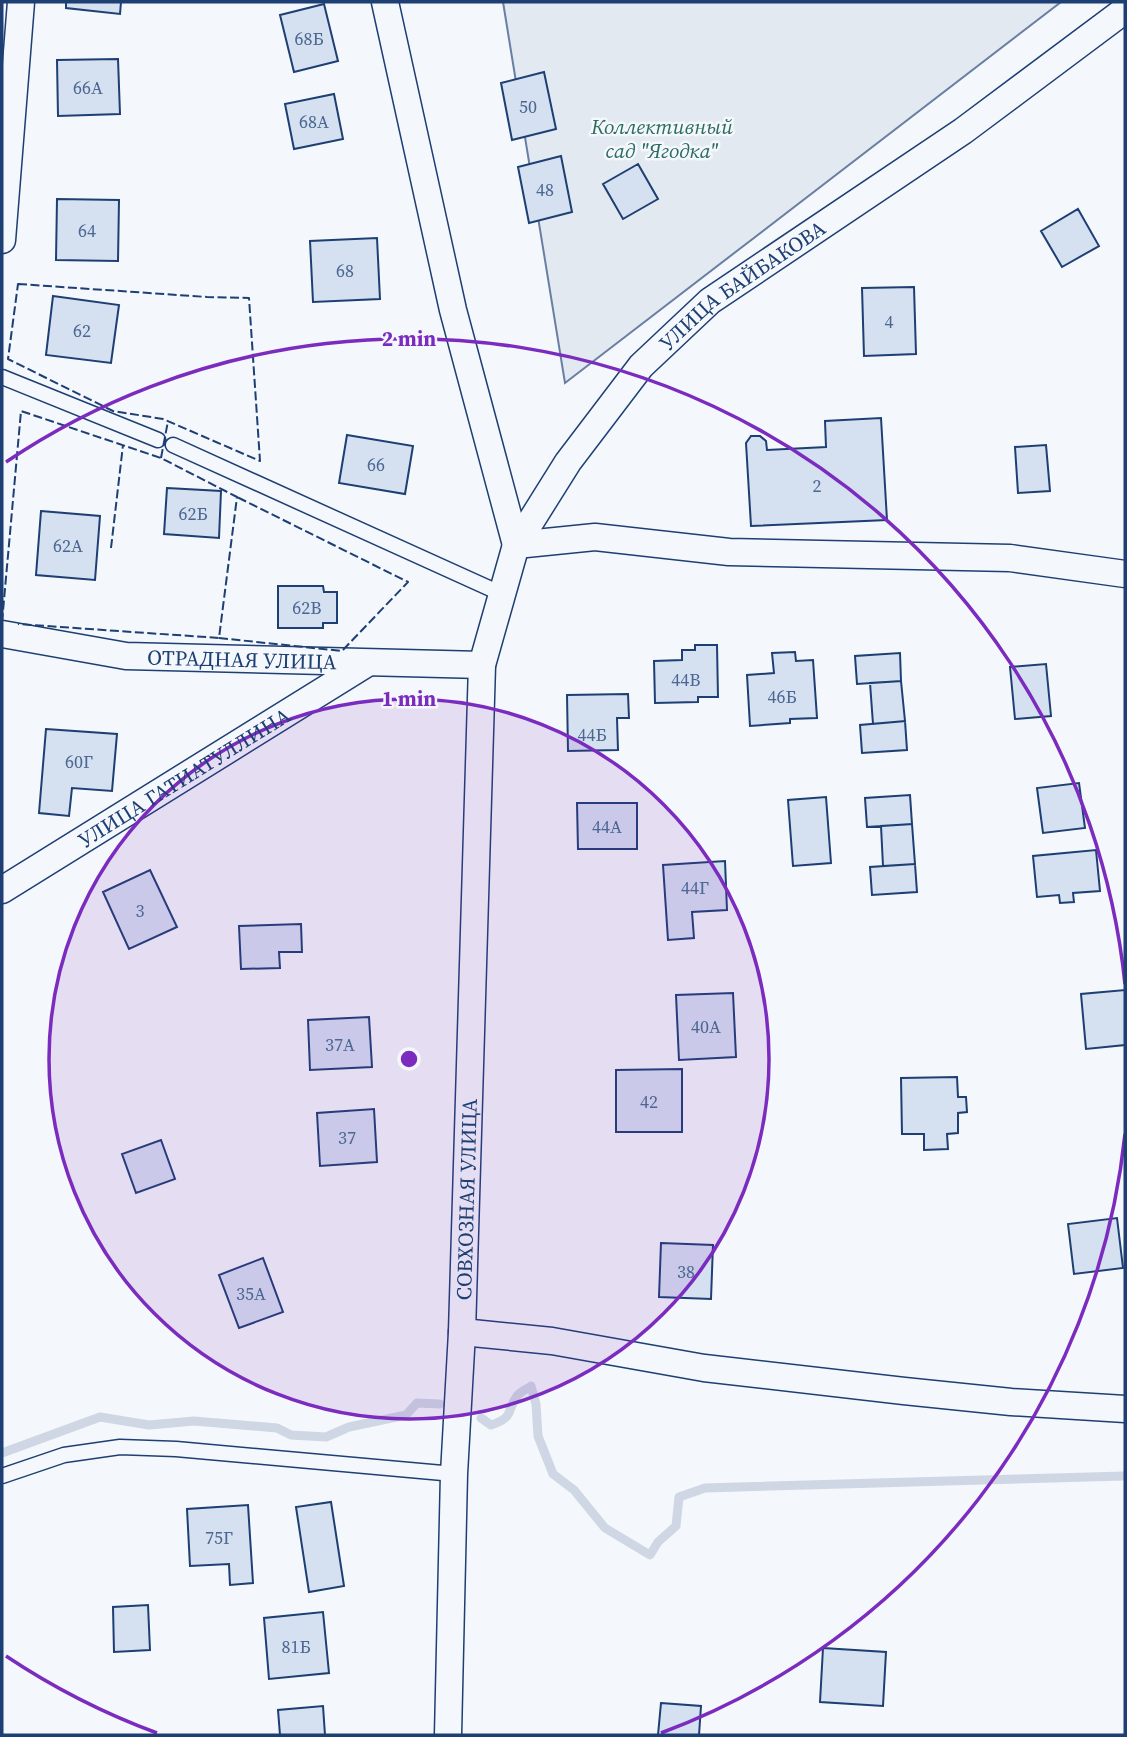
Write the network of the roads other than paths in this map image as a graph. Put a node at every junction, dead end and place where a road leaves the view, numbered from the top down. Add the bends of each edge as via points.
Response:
1 (21, 2) edge
2 (385, 2) edge
3 (1125, 10) edge
4 (2, 240) edge
5 (2, 377) edge
6 (158, 440) dead end
7 (173, 445) dead end
8 (516, 545) junction
9 (1125, 574) edge
10 (502, 594) junction
11 (2, 634) edge
12 (366, 664) junction
13 (482, 665) junction
14 (2, 890) edge
15 (462, 1332) junction
16 (1125, 1409) edge
17 (454, 1474) junction
18 (2, 1476) edge
19 (448, 1735) edge

1 - 4 street
2 - 8 street via 453,310
3 - 8 street, УЛИЦА БАЙБАКОВА via 963,131 709,301 641,366 568,462
5 - 6 lane
7 - 10 lane
8 - 9 street via 595,537 729,552 1010,558
8 - 10 street, УЛИЦА БАЙБАКОВА
10 - 13 street, УЛИЦА БАЙБАКОВА
11 - 12 street, ОТРАДНАЯ УЛИЦА via 126,656
12 - 13 street, ОТРАДНАЯ УЛИЦА
12 - 14 street, УЛИЦА ГАТИАТУЛЛИНА
13 - 15 street, СОВХОЗНАЯ УЛИЦА
15 - 16 street via 704,1368 1012,1402
15 - 17 street, СОВХОЗНАЯ УЛИЦА
17 - 18 lane via 120,1447 64,1455
17 - 19 street, СОВХОЗНАЯ УЛИЦА

